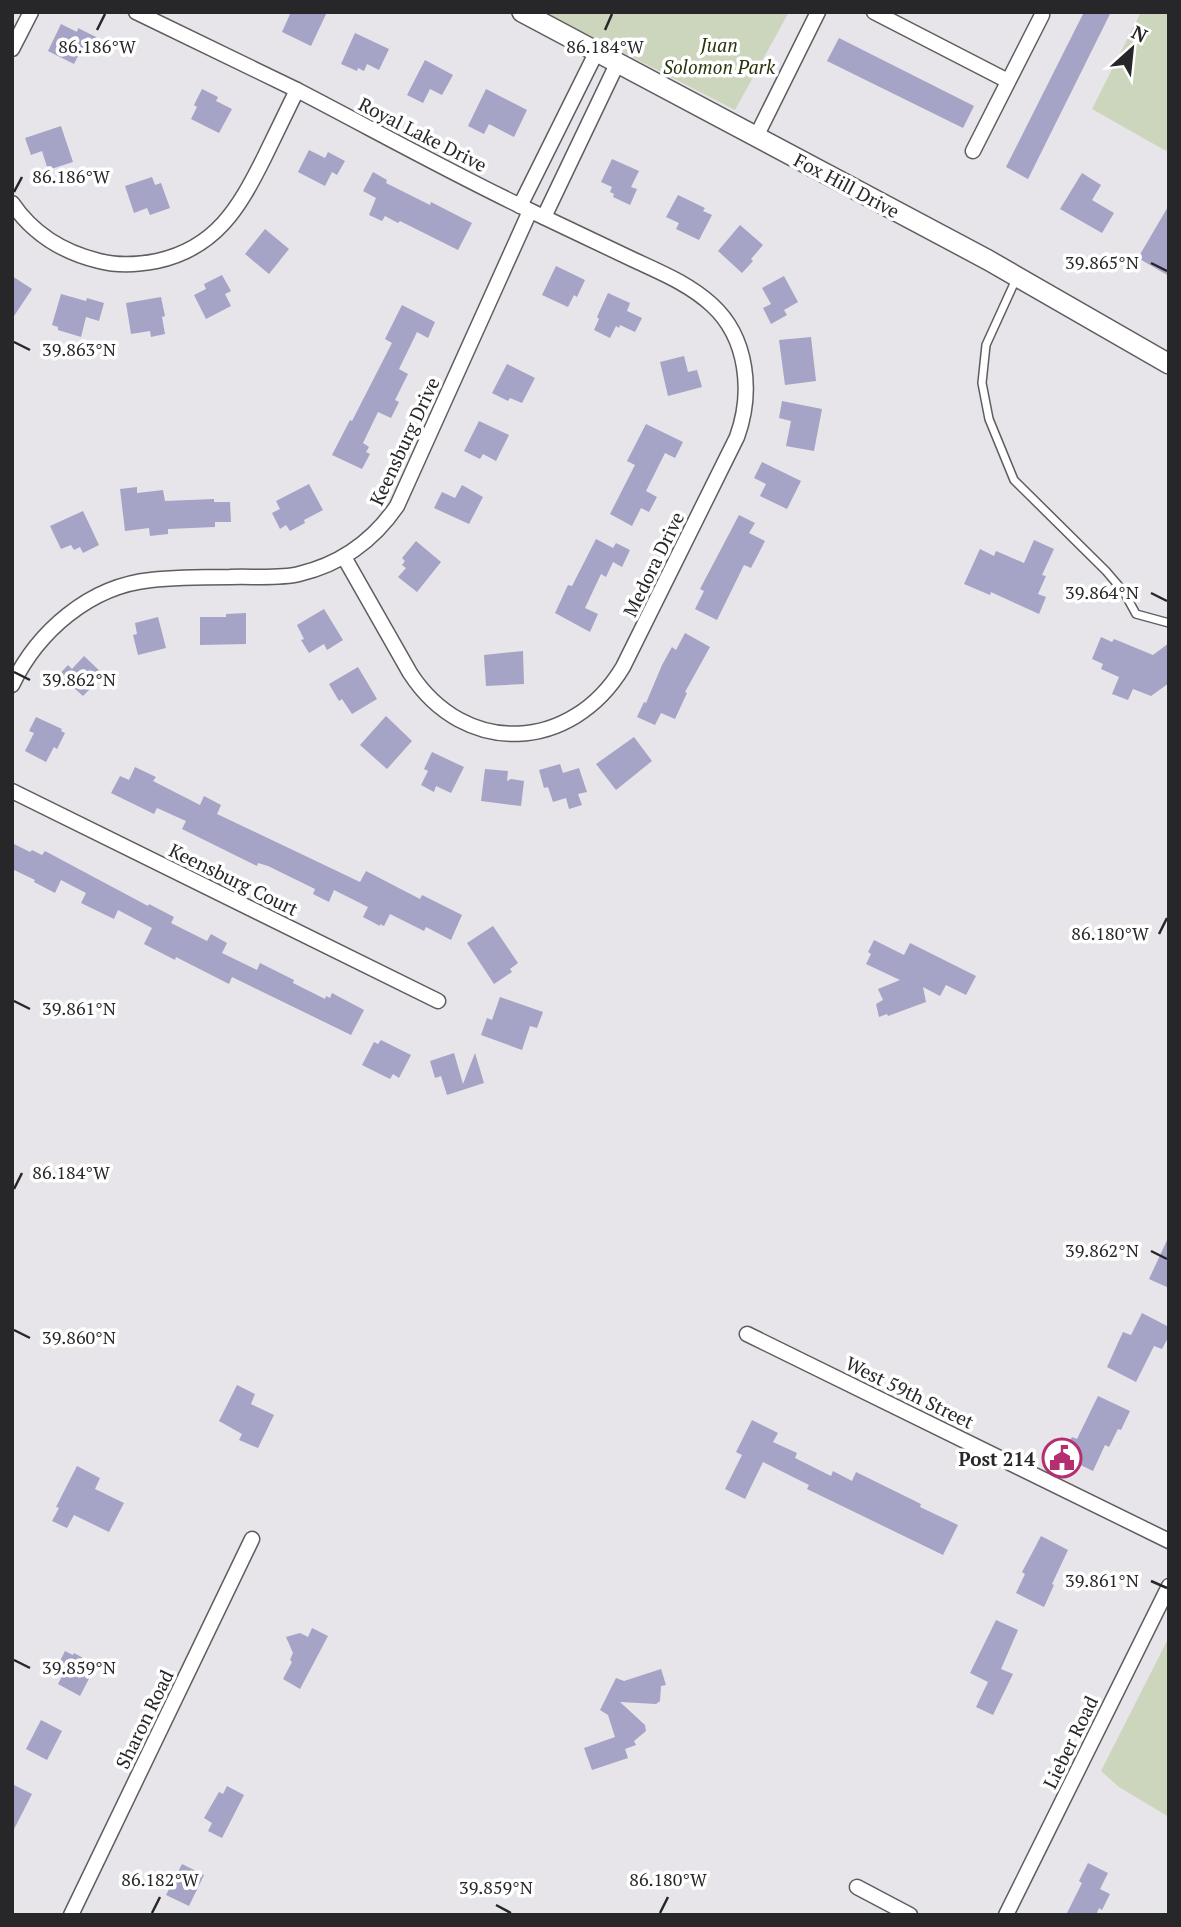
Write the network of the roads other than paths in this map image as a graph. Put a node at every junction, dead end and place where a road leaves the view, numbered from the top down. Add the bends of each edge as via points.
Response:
1 (30, 12) edge
2 (136, 12) edge
3 (522, 12) edge
4 (818, 12) edge
5 (874, 12) edge
6 (1042, 15) dead end
7 (12, 49) edge
8 (597, 51) junction
9 (618, 62) junction
10 (1009, 81) junction
11 (297, 90) junction
12 (756, 137) junction
13 (973, 151) dead end
14 (12, 203) edge
15 (525, 208) junction
16 (544, 217) junction
17 (1017, 276) junction
18 (1169, 365) edge
19 (344, 557) junction
20 (1169, 623) edge
21 (12, 685) edge
22 (12, 791) edge
23 (438, 1002) dead end
24 (747, 1334) dead end
25 (252, 1539) dead end
26 (1169, 1541) edge
27 (1169, 1586) edge
28 (858, 1886) dead end
29 (71, 1915) edge
30 (911, 1915) edge
31 (1006, 1915) edge

1 - 7 street
2 - 11 street, Royal Lake Drive
3 - 8 street, Fox Hill Drive
4 - 12 street
5 - 10 street
6 - 10 street
8 - 9 street, Fox Hill Drive
8 - 15 street, Keensburg Drive
9 - 12 street, Fox Hill Drive
9 - 16 street
10 - 13 street
11 - 14 street via 233,213 201,242 171,257 122,265 82,257 33,229
11 - 15 street, Royal Lake Drive
12 - 17 street, Fox Hill Drive
15 - 16 street, Medora Drive
15 - 19 street, Keensburg Drive via 397,506 375,535
16 - 19 street, Medora Drive via 695,291 727,323 745,370 745,409 735,441 619,674 593,705 558,726 510,734 471,725 449,714 419,686
17 - 18 street, Fox Hill Drive
17 - 20 lane via 986,345 982,383 989,419 1014,480 1106,571 1125,592 1136,614
19 - 21 street, Keensburg Drive via 299,574 166,578 125,585 88,601 55,626 33,650
22 - 23 street, Keensburg Court
24 - 26 street, West 59th Street
25 - 29 street, Sharon Road
27 - 31 street, Lieber Road
28 - 30 street

